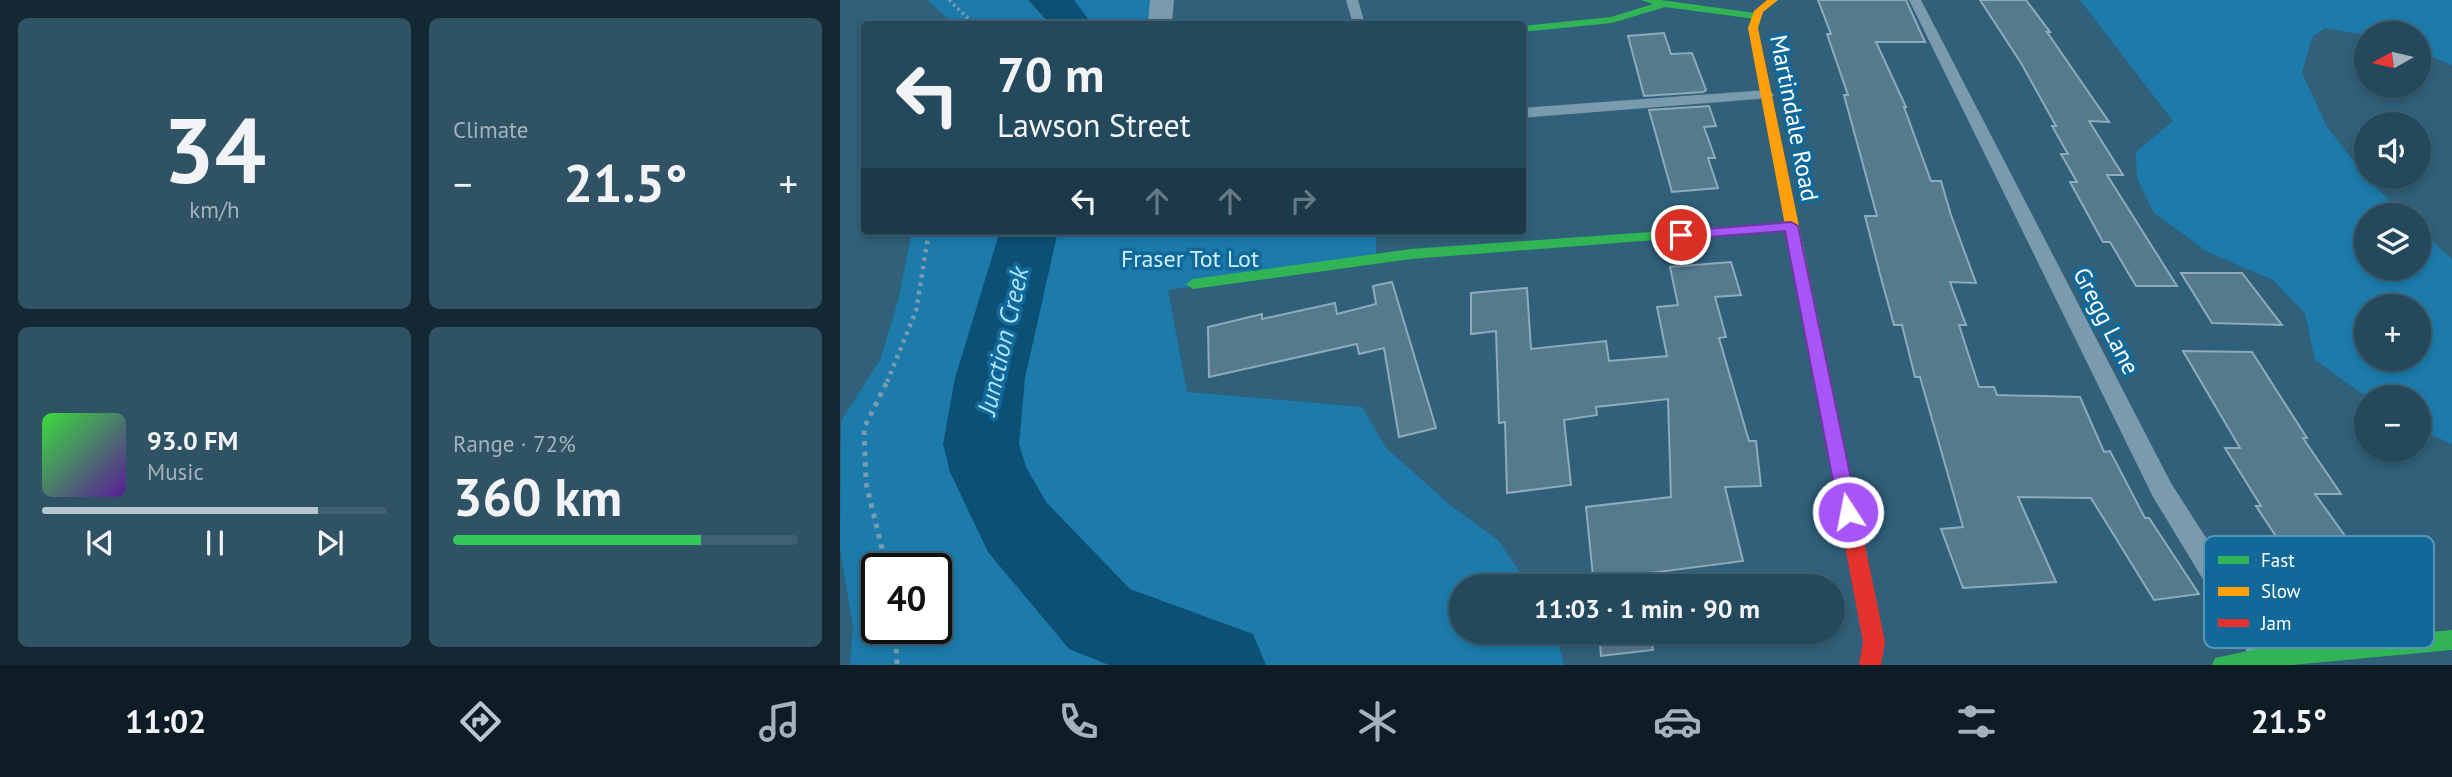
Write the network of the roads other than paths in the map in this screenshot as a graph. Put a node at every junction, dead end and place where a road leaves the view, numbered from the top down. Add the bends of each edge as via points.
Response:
1 (1163, 0) edge
2 (1352, 0) edge
3 (1646, 0) edge
4 (1773, 0) edge
5 (1915, 0) edge
6 (1663, 4) junction
7 (1755, 16) junction
8 (1160, 21) edge
9 (1358, 21) edge
10 (1526, 29) edge
11 (1766, 96) junction
12 (1526, 113) edge
13 (1791, 226) junction
14 (1194, 285) dead end
15 (2204, 557) edge
16 (2452, 640) edge
17 (2434, 642) edge
18 (2260, 648) edge
19 (2364, 648) edge
20 (2266, 657) junction
21 (1870, 665) edge
22 (2223, 665) edge

1 - 8 street
2 - 9 lane
3 - 6 street
4 - 7 street, Martindale Road
5 - 15 lane, Gregg Lane via 2162,490
6 - 7 street
6 - 10 street via 1595,24
7 - 11 street, Martindale Road via 1753,28
11 - 12 lane
11 - 13 street, Martindale Road
13 - 14 street via 1411,254
13 - 21 street, Martindale Road via 1874,642
16 - 17 street
18 - 20 lane, Gregg Lane
19 - 20 street
20 - 22 street

